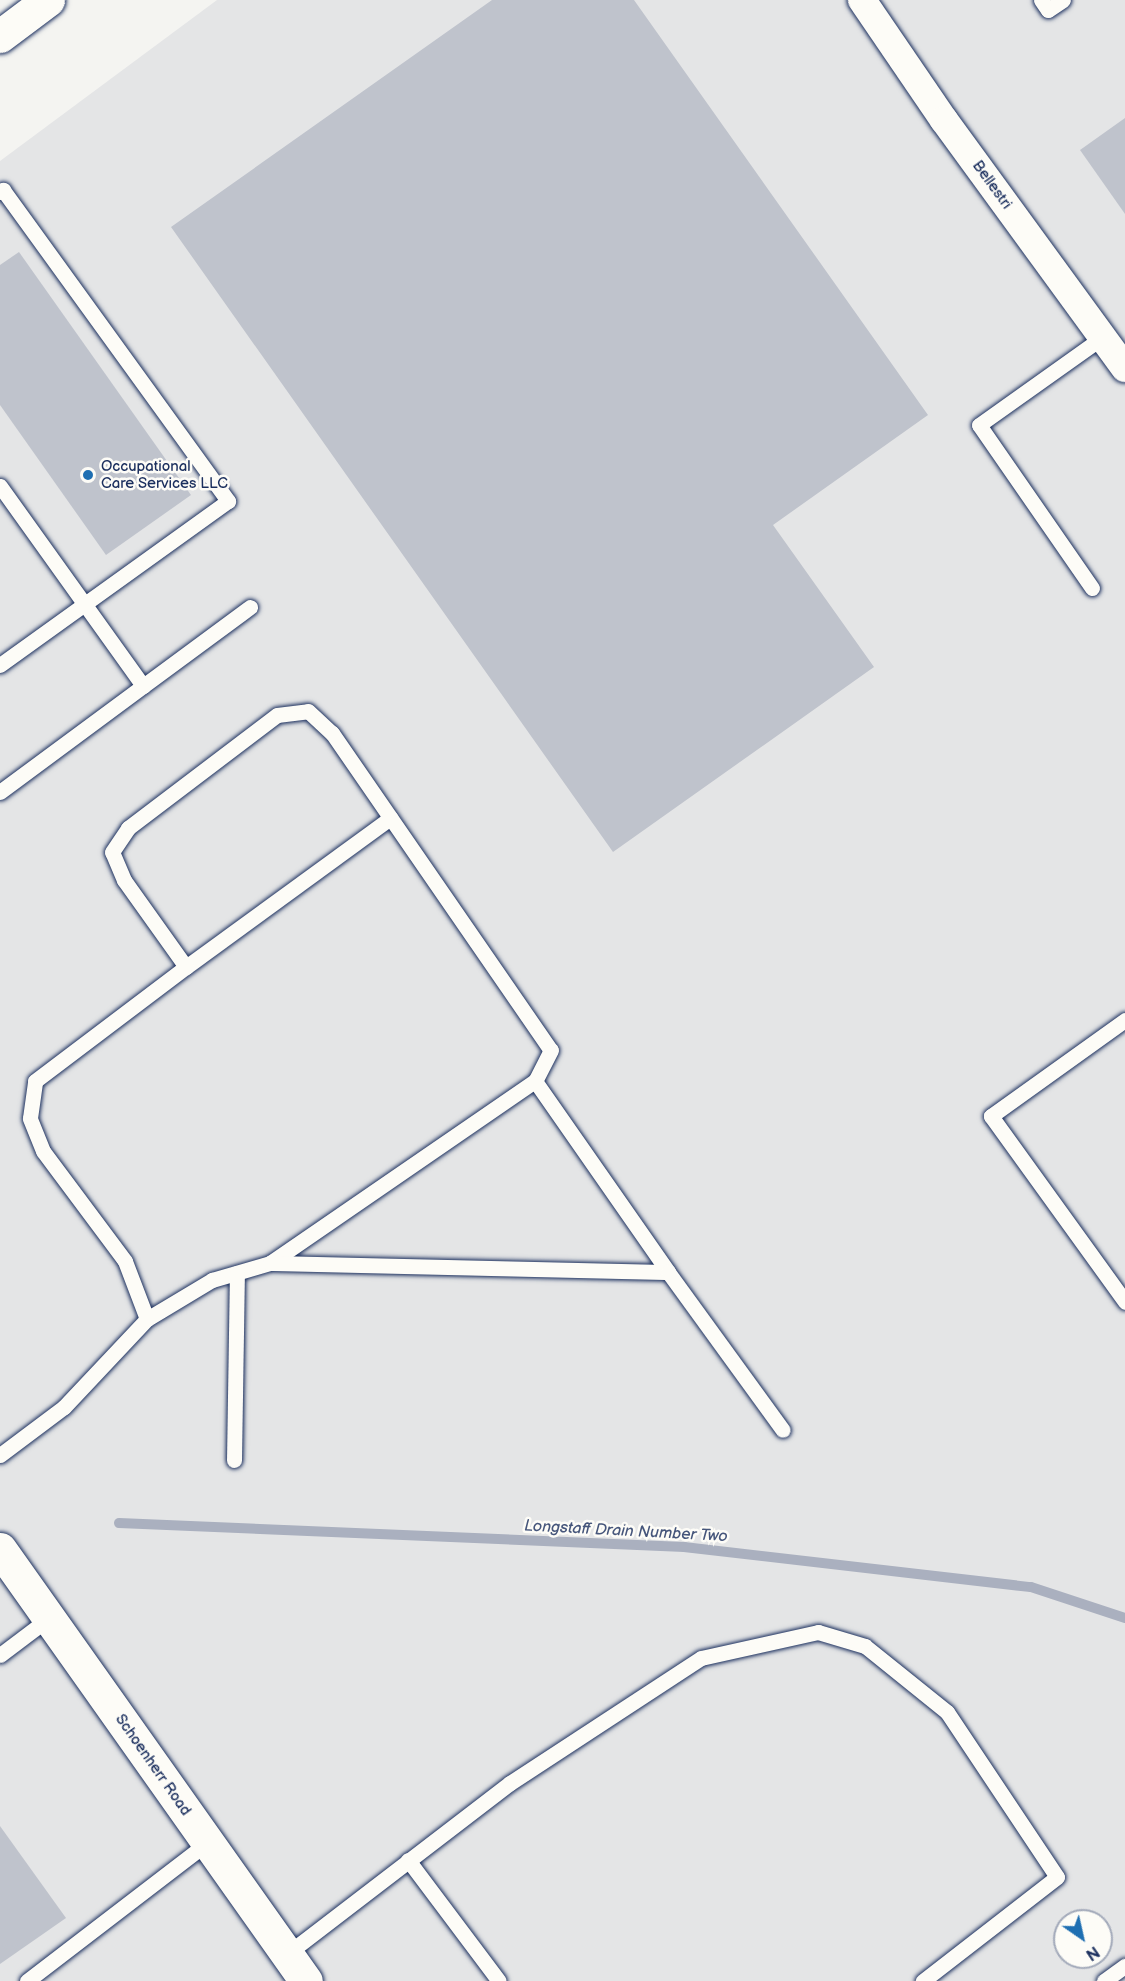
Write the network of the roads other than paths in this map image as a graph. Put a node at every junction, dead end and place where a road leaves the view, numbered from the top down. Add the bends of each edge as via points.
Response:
1 (48, 0) edge
2 (862, 0) edge
3 (1041, 0) edge
4 (1063, 0) edge
5 (0, 36) edge
6 (0, 192) edge
7 (1103, 337) junction
8 (1125, 368) edge
9 (0, 486) edge
10 (1092, 588) dead end
11 (85, 605) junction
12 (250, 607) dead end
13 (0, 665) edge
14 (142, 686) junction
15 (0, 792) edge
16 (390, 818) junction
17 (186, 967) junction
18 (1125, 1020) edge
19 (536, 1081) junction
20 (270, 1263) junction
21 (668, 1272) junction
22 (237, 1273) junction
23 (1125, 1302) edge
24 (147, 1319) junction
25 (783, 1430) dead end
26 (0, 1455) edge
27 (234, 1460) dead end
28 (0, 1549) edge
29 (49, 1618) junction
30 (0, 1655) edge
31 (208, 1842) junction
32 (408, 1860) junction
33 (287, 1954) junction
34 (1125, 1966) edge
35 (27, 1981) edge
36 (306, 1981) edge
37 (499, 1981) edge
38 (923, 1981) edge
39 (1104, 1981) edge

1 - 5 street
2 - 7 street, Bellestri via 944,120
3 - 4 lane via 1048,10
6 - 11 lane via 3,190 228,501
7 - 8 street, Bellestri
7 - 10 lane via 978,425
9 - 11 lane
11 - 13 lane
11 - 14 lane
12 - 14 lane
14 - 15 lane
16 - 17 lane
16 - 17 lane via 332,733 308,711 277,715 128,828 112,852 124,880
16 - 19 lane via 551,1050
17 - 24 lane via 35,1081 30,1118 43,1151 125,1261
18 - 23 lane via 991,1116
19 - 20 lane
19 - 21 lane
20 - 21 lane
20 - 22 lane
21 - 25 lane
22 - 24 lane via 212,1280
22 - 27 lane
24 - 26 lane via 64,1407
28 - 29 street, Schoenherr Road
29 - 30 lane
29 - 31 street, Schoenherr Road
31 - 33 street, Schoenherr Road
31 - 35 lane
32 - 33 lane
32 - 37 lane
32 - 38 lane via 510,1784 701,1658 818,1632 866,1646 947,1712 1057,1877
33 - 36 street, Schoenherr Road
34 - 39 lane

